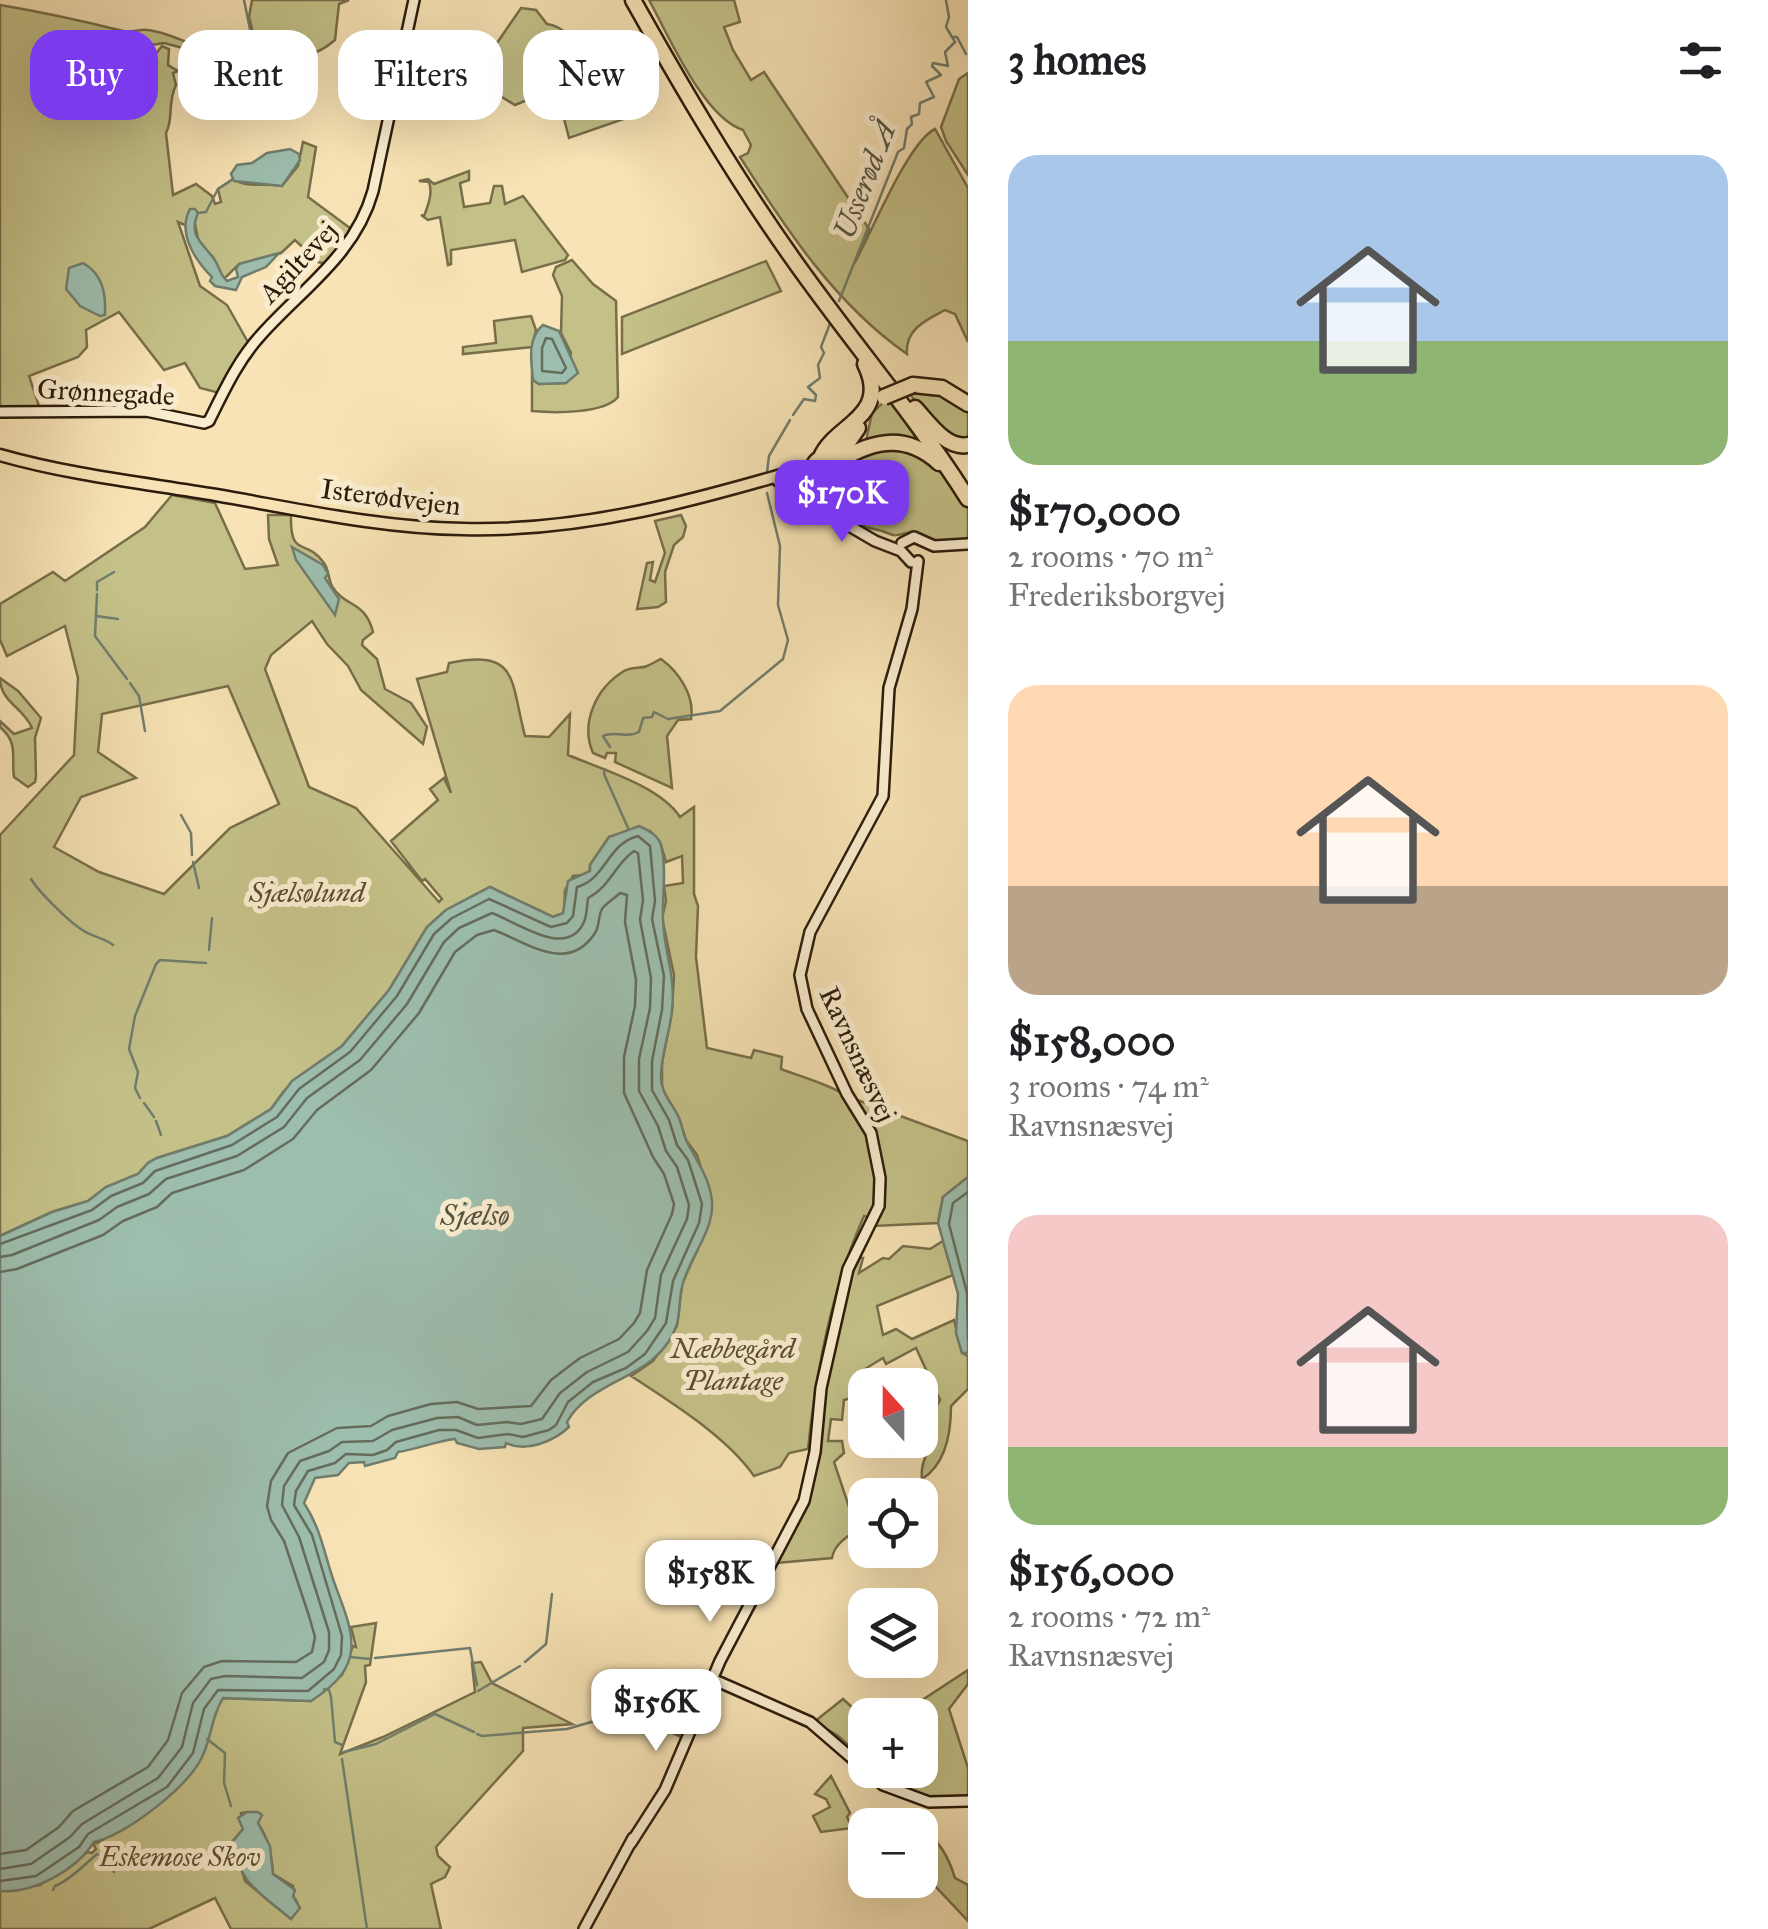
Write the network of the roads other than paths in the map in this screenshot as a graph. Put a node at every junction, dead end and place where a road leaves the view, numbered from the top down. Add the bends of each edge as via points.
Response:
1 (414, 0) edge
2 (633, 0) edge
3 (641, 0) edge
4 (818, 293) junction
5 (878, 402) junction
6 (968, 404) edge
7 (915, 408) junction
8 (0, 412) edge
9 (208, 422) joint
10 (968, 445) edge
11 (857, 451) junction
12 (0, 454) edge
13 (822, 468) junction
14 (61, 469) junction
15 (778, 480) junction
16 (968, 486) edge
17 (715, 494) junction
18 (968, 498) edge
19 (846, 524) junction
20 (968, 544) edge
21 (902, 547) junction
22 (920, 555) junction
23 (710, 1678) junction
24 (968, 1802) edge
25 (584, 1929) edge

1 - 9 main road, Agiltevej via 363,220 339,258 251,347
2 - 4 highway via 730,166
3 - 7 highway via 752,187
4 - 13 highway via 872,380 856,422 830,441
4 - 18 highway
5 - 6 highway, bridge via 913,385 942,388
5 - 11 highway
5 - 13 highway
7 - 10 highway via 947,441
7 - 16 highway
8 - 9 main road, Grønnegade via 146,411
11 - 13 highway
11 - 18 highway via 884,442 918,448
12 - 14 main road, Isterødvejen
12 - 14 main road, Isterødvejen
13 - 15 main road, Isterødvejen
13 - 17 main road, Isterødvejen
13 - 19 main road
13 - 21 main road via 846,519
14 - 17 main road, Isterødvejen via 451,529 575,524
15 - 17 main road, Isterødvejen
15 - 19 main road via 805,481
19 - 21 main road via 876,542
20 - 22 main road
21 - 22 main road
21 - 22 main road via 914,537
22 - 23 main road, Ravnsnæsvej via 889,688 882,796 818,913 800,974 807,1008 871,1133 882,1193 848,1269 804,1502 726,1637
23 - 24 main road via 810,1722 882,1784 929,1802
23 - 25 main road, Ravnsnæsvej

